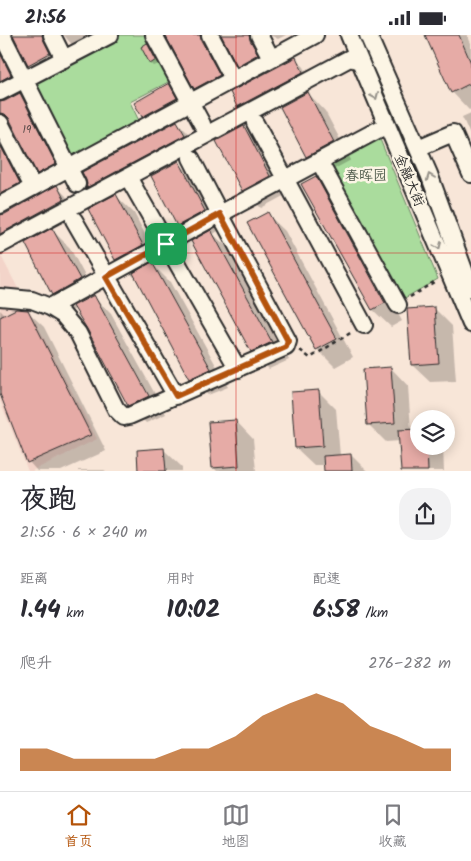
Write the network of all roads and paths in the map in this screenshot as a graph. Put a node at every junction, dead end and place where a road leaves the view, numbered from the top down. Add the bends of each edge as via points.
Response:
1 (2, 35) edge
2 (52, 35) edge
3 (154, 35) edge
4 (210, 35) edge
5 (259, 35) edge
6 (315, 35) edge
7 (349, 35) edge
8 (368, 35) edge
9 (102, 37) edge
10 (271, 58) junction
11 (64, 59) junction
12 (360, 61) junction
13 (25, 79) junction
14 (233, 79) junction
15 (0, 92) edge
16 (190, 102) junction
17 (0, 123) edge
18 (255, 123) dead end
19 (202, 124) dead end
20 (387, 125) junction
21 (418, 148) junction
22 (191, 158) dead end
23 (319, 161) junction
24 (69, 167) junction
25 (471, 174) edge
26 (128, 177) junction
27 (285, 179) junction
28 (77, 184) dead end
29 (33, 187) junction
30 (0, 205) edge
31 (220, 214) junction
32 (74, 220) dead end
33 (166, 244) junction
34 (0, 245) edge
35 (106, 277) junction
36 (471, 289) edge
37 (0, 297) edge
38 (398, 305) dead end
39 (50, 307) junction
40 (471, 324) edge
41 (364, 325) dead end
42 (238, 369) junction
43 (176, 396) junction

1 - 13 street
2 - 11 street
3 - 16 street
4 - 14 street
5 - 10 street
6 - 10 street
7 - 12 street, 金融大街
8 - 21 street, 金融大街
9 - 11 street
10 - 14 street
11 - 13 street
12 -> 20 street, 金融大街
12 - 26 street via 350,58
13 - 15 street
13 - 24 street
14 - 16 street
16 - 19 street
16 - 24 street
17 - 29 street
18 - 27 street
20 - 23 street
20 -> 40 street, 金融大街
21 - 25 street via 453,133
36 -> 21 street, 金融大街
22 - 31 street
23 - 27 street
23 - 38 street
24 - 28 street
24 - 29 street
26 - 33 street
26 - 34 street
27 - 31 street
27 - 41 street
29 - 30 street
31 - 33 street
31 - 42 street via 288,341 286,347
32 - 35 street
33 - 35 street
33 - 42 street
35 - 39 street
35 - 43 street
37 - 39 street via 32,300
39 - 43 street via 63,315 78,333 116,409 124,417
42 - 43 street

